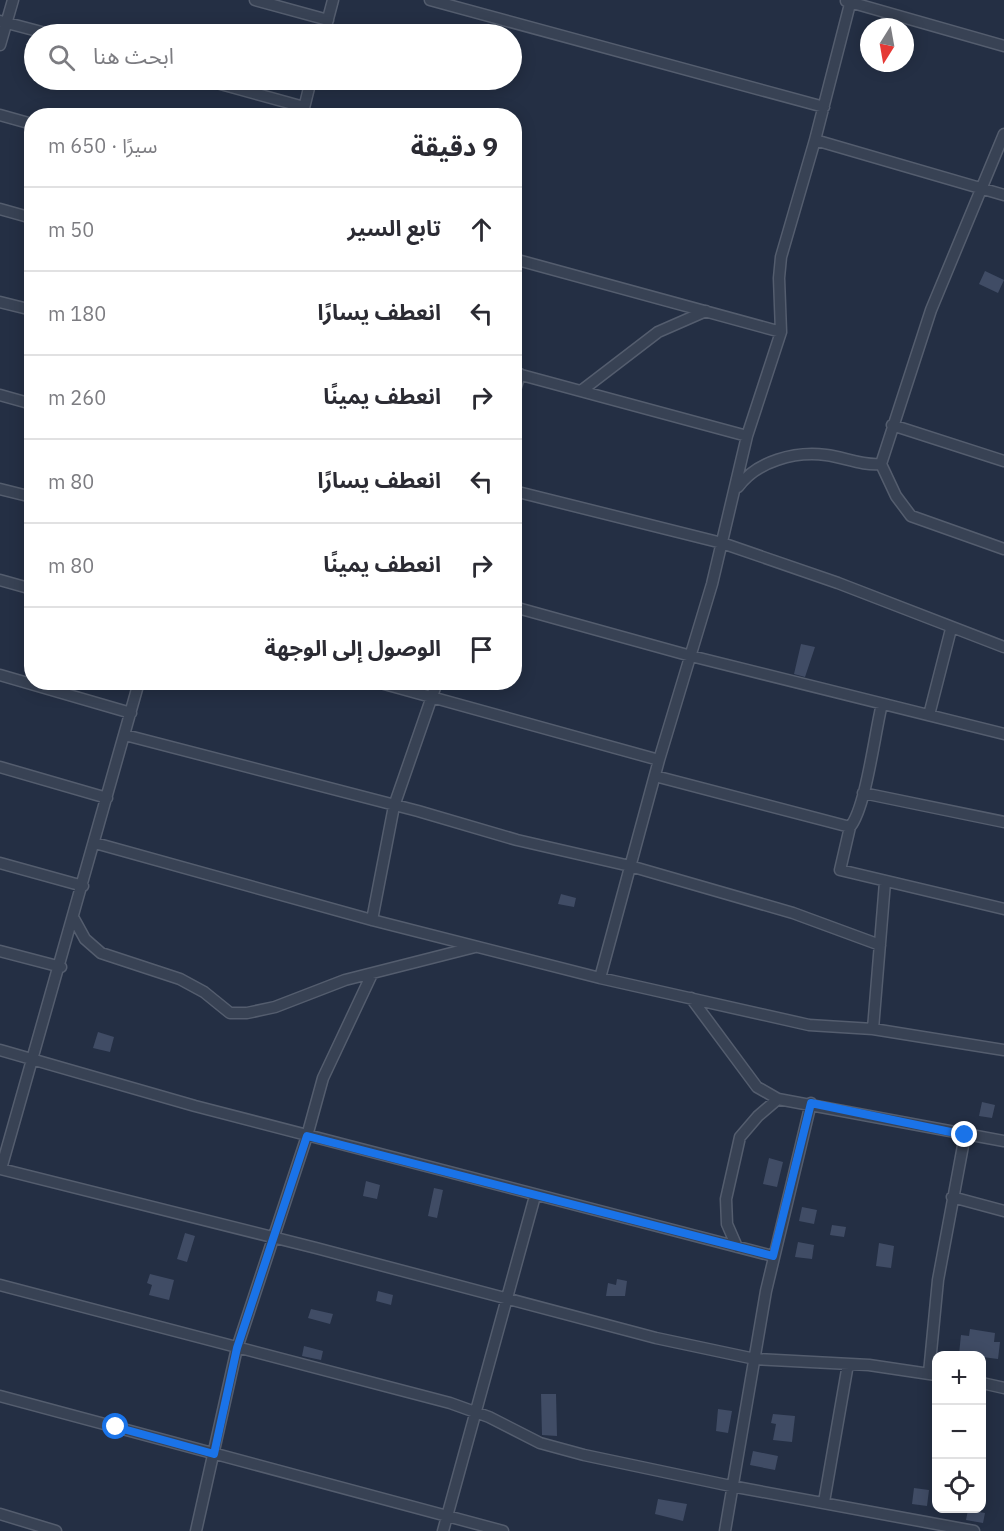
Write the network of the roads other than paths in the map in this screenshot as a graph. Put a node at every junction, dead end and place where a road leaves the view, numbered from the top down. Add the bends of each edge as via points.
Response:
1 (13, 0) edge
2 (255, 0) edge
3 (333, 0) edge
4 (430, 0) edge
5 (848, 1) edge
6 (328, 20) junction
7 (3, 22) edge
8 (327, 24) edge
9 (518, 24) edge
10 (522, 25) edge
11 (24, 27) edge
12 (0, 45) edge
13 (1004, 45) edge
14 (237, 90) edge
15 (308, 90) edge
16 (824, 107) junction
17 (294, 108) edge
18 (304, 108) edge
19 (0, 115) edge
20 (24, 122) edge
21 (1004, 134) edge
22 (815, 140) junction
23 (982, 188) junction
24 (1004, 195) edge
25 (0, 209) edge
26 (24, 216) edge
27 (522, 261) edge
28 (0, 302) edge
29 (24, 308) edge
30 (706, 311) junction
31 (781, 332) junction
32 (522, 374) edge
33 (581, 391) junction
34 (0, 395) edge
35 (24, 402) edge
36 (892, 425) junction
37 (747, 436) junction
38 (1004, 461) edge
39 (881, 464) junction
40 (0, 489) edge
41 (735, 492) junction
42 (522, 493) edge
43 (24, 495) edge
44 (722, 543) junction
45 (1004, 549) edge
46 (0, 580) edge
47 (24, 587) edge
48 (522, 609) edge
49 (951, 629) junction
50 (1004, 647) edge
51 (691, 656) junction
52 (0, 675) edge
53 (24, 682) edge
54 (52, 690) edge
55 (137, 690) edge
56 (406, 690) edge
57 (434, 690) edge
58 (432, 697) junction
59 (882, 704) junction
60 (131, 713) junction
61 (929, 715) junction
62 (1004, 734) edge
63 (124, 735) junction
64 (659, 760) junction
65 (0, 767) edge
66 (655, 776) junction
67 (863, 793) junction
68 (107, 798) junction
69 (394, 806) junction
70 (1004, 822) edge
71 (850, 827) junction
72 (95, 843) junction
73 (0, 863) edge
74 (630, 866) junction
75 (885, 882) junction
76 (83, 886) junction
77 (1004, 909) edge
78 (74, 919) junction
79 (372, 920) junction
80 (880, 945) junction
81 (478, 947) junction
82 (0, 951) edge
83 (61, 967) junction
84 (372, 974) junction
85 (600, 978) junction
86 (692, 998) junction
87 (873, 1029) junction
88 (0, 1050) edge
89 (1004, 1050) edge
90 (33, 1060) junction
91 (778, 1099) junction
92 (811, 1103) junction
93 (965, 1135) junction
94 (307, 1136) junction
95 (1004, 1141) edge
96 (4, 1143) edge
97 (1, 1172) edge
98 (535, 1196) junction
99 (952, 1197) junction
100 (1004, 1211) edge
101 (273, 1237) junction
102 (737, 1247) junction
103 (773, 1256) junction
104 (0, 1285) edge
105 (508, 1299) junction
106 (237, 1348) junction
107 (934, 1351) edge
108 (754, 1359) junction
109 (848, 1364) junction
110 (932, 1374) edge
111 (986, 1384) edge
112 (1004, 1388) edge
113 (0, 1396) edge
114 (477, 1413) junction
115 (214, 1454) junction
116 (731, 1486) junction
117 (825, 1502) junction
118 (0, 1514) edge
119 (448, 1516) junction
120 (56, 1531) edge
121 (196, 1531) edge
122 (443, 1531) edge
123 (502, 1531) edge
124 (725, 1531) edge
125 (974, 1531) edge

1 - 7 street
2 - 6 street
3 - 6 street
4 - 9 street
5 - 13 street
5 - 16 street
6 - 8 street
7 - 11 street
7 - 12 street
10 - 16 street
14 - 17 street
15 - 18 street
16 - 22 street
19 - 20 street
21 - 23 street
22 - 23 street
22 - 31 street via 781,257
23 - 24 street
23 - 36 street via 931,310
25 - 26 street
27 - 30 street
28 - 29 street
30 - 31 street
30 - 33 street via 658,332
31 - 37 street
32 - 33 street
33 - 37 street
34 - 35 street
36 - 38 street
36 - 39 street
37 - 41 street
39 - 41 street via 798,454 762,466 746,476
39 - 45 street via 896,496 912,516
40 - 43 street
41 - 44 street
42 - 44 street
44 - 49 street via 838,583
44 - 51 street
46 - 47 street
48 - 51 street
49 - 50 street
49 - 61 street
51 - 59 street
51 - 64 street
52 - 53 street
54 - 60 street
55 - 60 street
56 - 58 street
57 - 58 street
58 - 64 street
58 - 69 street
59 - 61 street
59 - 67 street
60 - 63 street
61 - 62 street
63 - 68 street
63 - 69 street
64 - 66 street
65 - 68 street
66 - 71 street
66 - 74 street
67 - 70 street
67 - 71 street
68 - 72 street
69 - 74 street
69 - 79 street
71 - 75 street via 840,870
72 - 76 street
72 - 79 street
73 - 76 street
74 - 80 street via 793,913
74 - 85 street
75 - 77 street
75 - 80 street
76 - 78 street
78 - 83 street
78 - 84 street via 86,939 101,953 180,979 230,1013 275,1007 345,980
79 - 81 street
80 - 87 street
81 - 84 street
81 - 85 street
82 - 83 street
83 - 90 street
84 - 94 street via 323,1078
85 - 86 street
86 - 87 street via 809,1024
86 - 91 street via 757,1088
87 - 89 street
88 - 90 street
90 - 94 street
90 - 96 street
91 - 92 street
91 - 102 street via 740,1137 726,1199 728,1224
92 - 93 street
92 - 103 street
93 - 95 street
93 - 99 street
94 - 98 street
94 - 101 street
96 - 97 street
97 - 101 street
98 - 102 street
98 - 105 street
99 - 100 street
99 - 107 street via 938,1280
101 - 105 street
101 - 106 street
102 - 103 street
103 - 108 street
104 - 106 street
105 - 108 street
105 - 114 street
106 - 114 street
106 - 115 street
108 - 109 street
108 - 116 street
109 - 110 street
109 - 117 street
111 - 112 street
113 - 115 street
114 - 116 street via 540,1443
114 - 119 street
115 - 119 street
115 - 121 street
116 - 117 street
116 - 124 street
117 - 125 street
118 - 120 street
119 - 122 street
119 - 123 street

